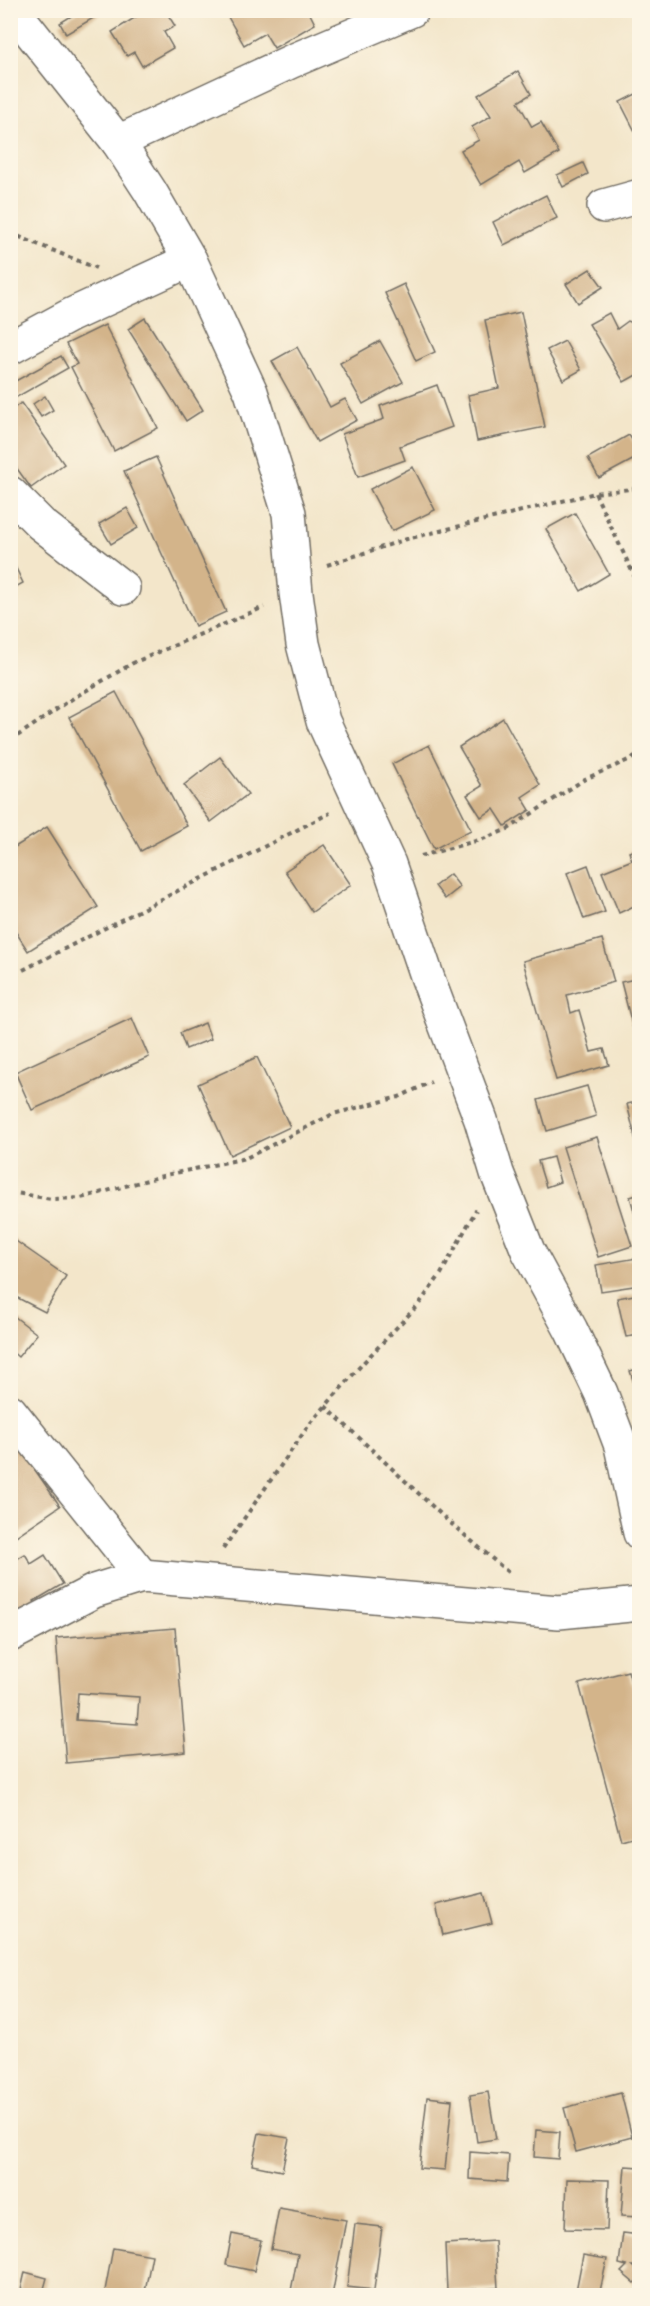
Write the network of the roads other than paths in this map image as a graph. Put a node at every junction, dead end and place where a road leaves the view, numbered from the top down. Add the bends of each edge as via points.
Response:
1 (13, 10) edge
2 (412, 10) edge
3 (118, 142) junction
4 (639, 195) edge
5 (604, 206) dead end
6 (190, 260) junction
7 (10, 348) edge
8 (10, 493) edge
9 (123, 588) dead end
10 (10, 1411) edge
11 (639, 1533) edge
12 (142, 1576) junction
13 (639, 1604) edge
14 (10, 1635) edge

1 - 3 street
2 - 3 street
3 - 6 street
4 - 5 street
6 - 7 street
6 - 11 street via 250,392 290,513 303,644 323,721 389,864 528,1251 601,1393 621,1446
8 - 9 street via 41,524
10 - 12 street
12 - 13 street via 560,1611
12 - 14 street via 94,1591

